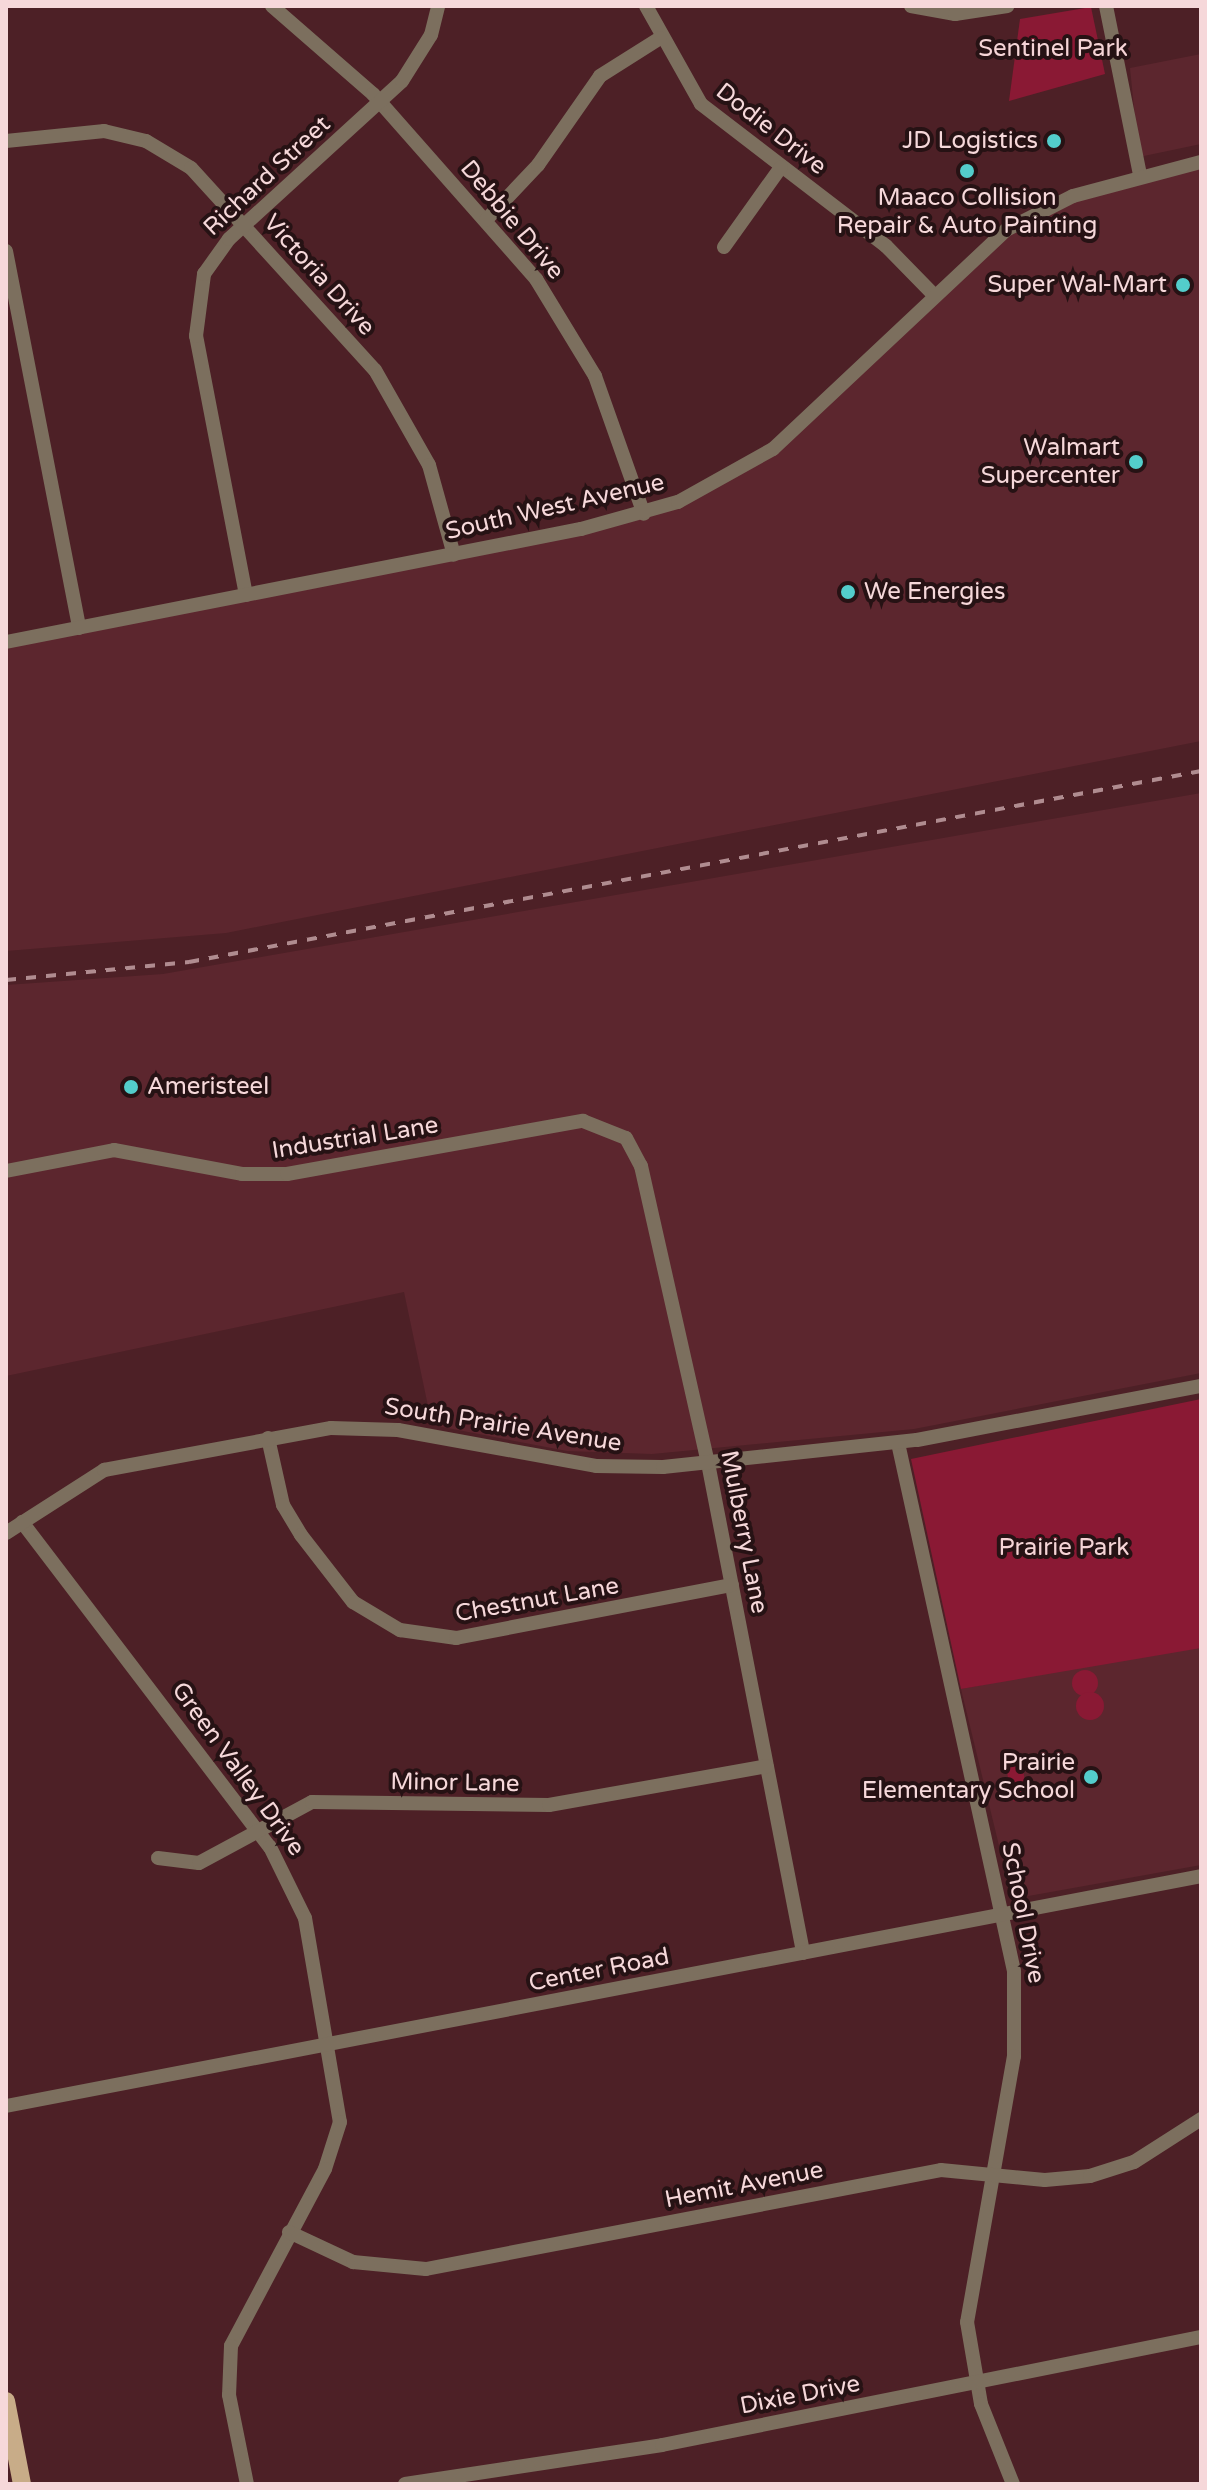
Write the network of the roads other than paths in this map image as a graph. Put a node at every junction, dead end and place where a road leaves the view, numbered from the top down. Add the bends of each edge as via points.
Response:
1 (272, 6) edge
2 (438, 6) edge
3 (646, 6) edge
4 (911, 6) edge
5 (1007, 6) edge
6 (1106, 6) edge
7 (660, 38) junction
8 (380, 102) junction
9 (6, 141) edge
10 (1201, 162) edge
11 (781, 167) junction
12 (1140, 175) junction
13 (486, 220) junction
14 (244, 226) junction
15 (724, 247) dead end
16 (6, 251) edge
17 (934, 295) junction
18 (644, 514) junction
19 (454, 555) junction
20 (246, 595) junction
21 (79, 628) junction
22 (6, 642) edge
23 (617, 1130) joint
24 (6, 1171) edge
25 (1201, 1386) edge
26 (268, 1438) junction
27 (898, 1443) junction
28 (708, 1463) junction
29 (22, 1522) junction
30 (6, 1533) edge
31 (732, 1585) junction
32 (767, 1766) junction
33 (257, 1829) junction
34 (158, 1858) dead end
35 (1201, 1876) edge
36 (1004, 1914) junction
37 (803, 1953) junction
38 (331, 2043) junction
39 (6, 2106) edge
40 (1201, 2119) edge
41 (992, 2173) junction
42 (289, 2232) junction
43 (1201, 2337) edge
44 (976, 2381) junction
45 (6, 2401) edge
46 (413, 2483) edge
47 (22, 2484) edge
48 (247, 2484) edge
49 (1013, 2484) edge

1 - 8 street, Debbie Drive
2 - 8 street, Richard Street via 416,62
3 - 7 street, Dodie Drive
4 - 5 street via 955,14
6 - 12 street
7 - 11 street, Dodie Drive via 701,104
7 - 13 street via 600,76 538,165
8 - 13 street, Debbie Drive
8 - 14 street, Richard Street
9 - 14 street, Victoria Drive via 86,129 146,141 191,168
10 - 12 street, South West Avenue
11 - 15 street
11 - 17 street, Dodie Drive via 886,246
12 - 17 street, South West Avenue via 1041,209 988,243
13 - 18 street, Debbie Drive via 536,279 582,353
14 - 19 street, Victoria Drive via 375,370 409,420 439,491
14 - 20 street, Richard Street via 208,266 195,322
16 - 21 street
17 - 18 street, South West Avenue via 773,449 720,483
18 - 19 street, South West Avenue
19 - 20 street, South West Avenue
20 - 21 street, South West Avenue
21 - 22 street, South West Avenue
23 - 24 street, Industrial Lane via 573,1121 287,1174 242,1174 114,1150
23 - 28 street, Mulberry Lane via 641,1166
25 - 27 street, South Prairie Avenue
26 - 28 street, South Prairie Avenue via 374,1427 596,1466
26 - 29 street, South Prairie Avenue via 104,1470
26 - 31 street, Chestnut Lane via 280,1497 301,1535 353,1602 400,1630 456,1638
27 - 28 street, South Prairie Avenue
27 - 36 street, School Drive
28 - 31 street, Mulberry Lane
29 - 30 street, South Prairie Avenue
29 - 33 street, Green Valley Drive
31 - 32 street, Mulberry Lane
32 - 33 street, Minor Lane via 534,1806 329,1799
32 - 37 street, Mulberry Lane
33 - 34 street, Minor Lane via 199,1863
33 - 38 street, Green Valley Drive via 300,1902
35 - 36 street, Center Road
36 - 37 street, Center Road
36 - 41 street, School Drive via 1017,2024
37 - 38 street, Center Road
38 - 39 street, Center Road
38 - 42 street, Green Valley Drive via 338,2132
40 - 41 street, Hemit Avenue via 1153,2153 1101,2173 1045,2180
41 - 42 street, Hemit Avenue via 941,2170 426,2269 353,2262
41 - 44 street, School Drive via 968,2300
42 - 48 street, Green Valley Drive via 241,2319 228,2360
43 - 44 street, Dixie Drive
44 - 46 street, Dixie Drive via 662,2445
44 - 49 street, School Drive
45 - 47 main road

